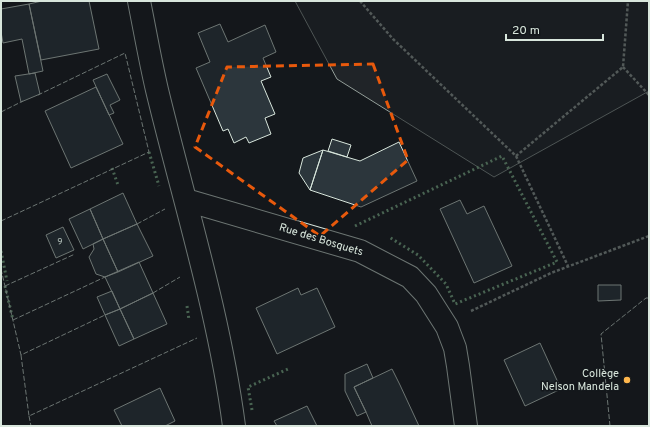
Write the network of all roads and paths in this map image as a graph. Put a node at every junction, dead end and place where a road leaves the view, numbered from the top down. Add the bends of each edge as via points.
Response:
1 (139, 1) edge
2 (360, 1) edge
3 (628, 1) edge
4 (623, 67) junction
5 (649, 95) edge
6 (516, 156) junction
7 (186, 200) junction
8 (649, 236) edge
9 (568, 266) junction
10 (447, 327) junction
11 (234, 426) edge
12 (466, 426) edge

1 - 7 street via 157,90
2 - 6 path via 393,39
3 - 4 path
4 - 5 path
4 - 6 path
6 - 9 path
7 - 10 street, Rue des Bosquets via 360,250 410,278 421,288
7 - 11 street via 224,363
8 - 9 path
9 - 10 path via 463,315
10 - 12 street, Rue des Bosquets via 458,366

